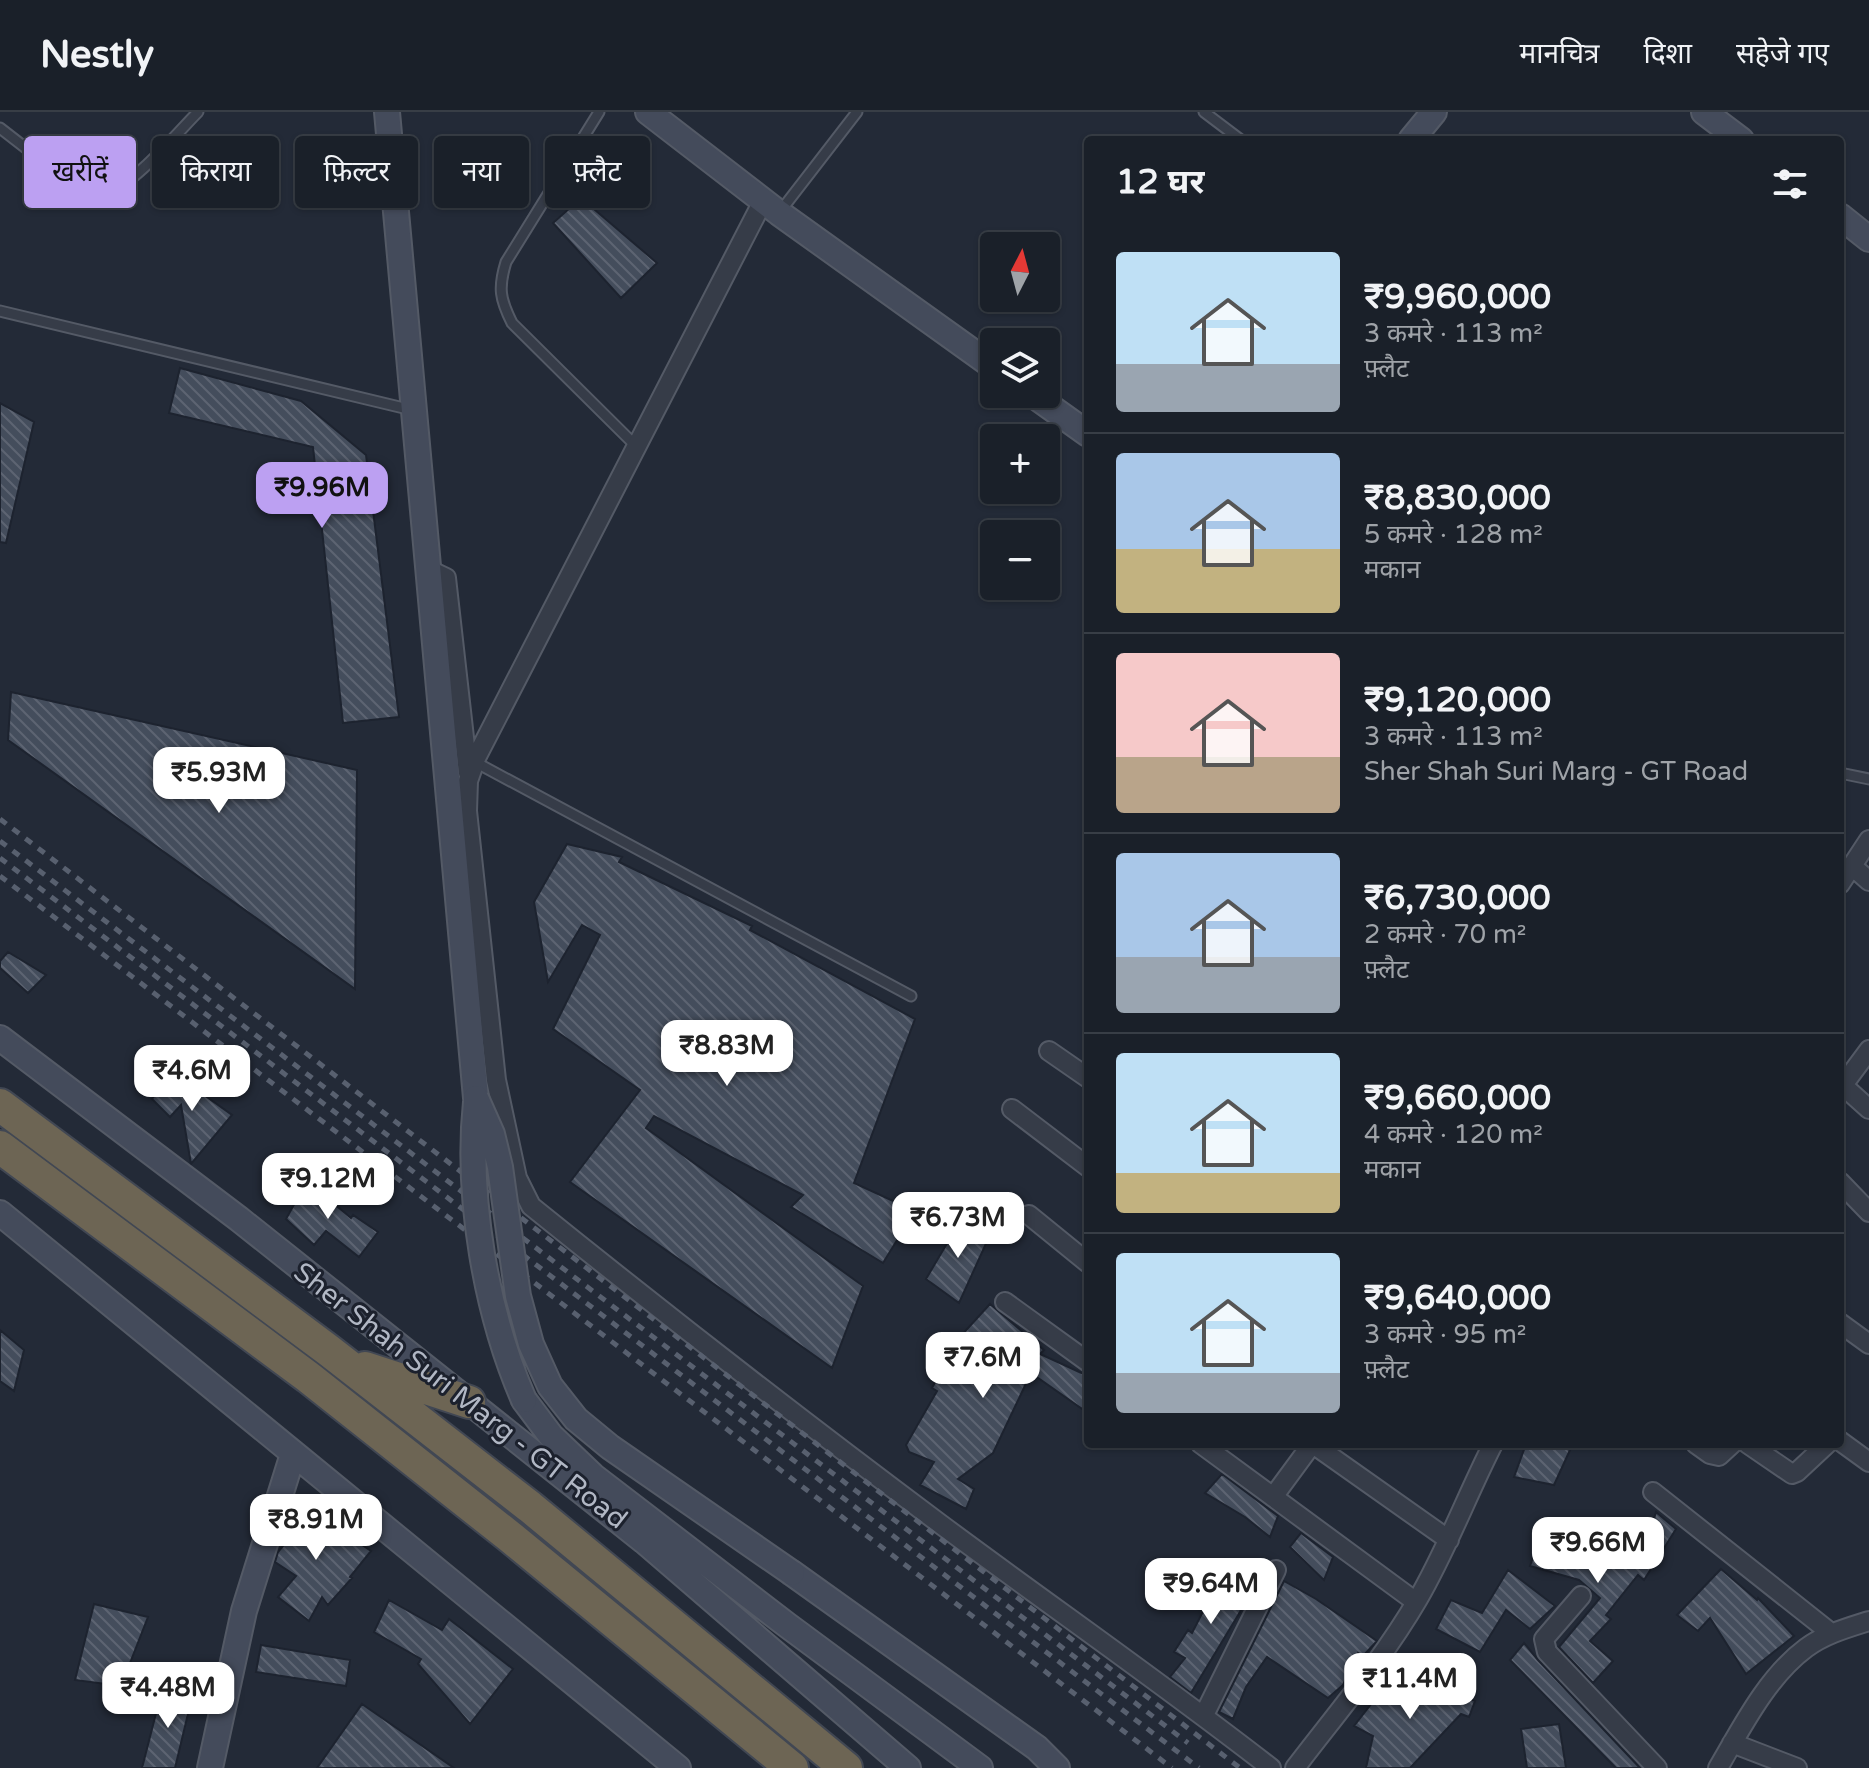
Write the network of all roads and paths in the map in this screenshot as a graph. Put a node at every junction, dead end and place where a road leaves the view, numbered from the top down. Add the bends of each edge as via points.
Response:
1 (198, 112) edge
2 (387, 112) edge
3 (599, 112) edge
4 (648, 112) edge
5 (857, 112) edge
6 (1204, 112) edge
7 (1434, 112) edge
8 (1704, 112) edge
9 (0, 128) edge
10 (1236, 136) edge
11 (1414, 136) edge
12 (1736, 136) edge
13 (771, 207) junction
14 (1844, 219) edge
15 (1869, 239) edge
16 (0, 311) edge
17 (980, 357) edge
18 (1052, 408) edge
19 (412, 410) junction
20 (1084, 431) edge
21 (636, 446) junction
22 (427, 569) junction
23 (475, 762) junction
24 (1844, 774) edge
25 (1869, 779) edge
26 (468, 781) junction
27 (1869, 840) edge
28 (1852, 866) junction
29 (1844, 878) edge
30 (1869, 881) edge
31 (911, 996) dead end
32 (0, 1038) edge
33 (1869, 1050) edge
34 (1049, 1051) dead end
35 (1084, 1075) edge
36 (1844, 1080) edge
37 (1844, 1087) edge
38 (476, 1098) junction
39 (0, 1105) edge
40 (1012, 1109) dead end
41 (1869, 1109) edge
42 (0, 1147) edge
43 (1084, 1164) edge
44 (1844, 1186) edge
45 (1869, 1212) edge
46 (0, 1213) edge
47 (1029, 1215) dead end
48 (1084, 1260) edge
49 (1005, 1302) dead end
50 (1844, 1326) edge
51 (1869, 1344) edge
52 (1084, 1359) edge
53 (343, 1361) junction
54 (469, 1402) junction
55 (1844, 1444) edge
56 (1206, 1448) edge
57 (1310, 1448) edge
58 (1319, 1448) edge
59 (1484, 1448) edge
60 (1702, 1448) edge
61 (1728, 1448) edge
62 (1754, 1448) edge
63 (1823, 1448) edge
64 (293, 1454) junction
65 (1869, 1462) edge
66 (1653, 1492) dead end
67 (1273, 1497) junction
68 (1449, 1540) junction
69 (1276, 1570) dead end
70 (1581, 1596) dead end
71 (1416, 1602) junction
72 (1869, 1621) edge
73 (1831, 1633) junction
74 (1204, 1715) junction
75 (1732, 1743) junction
76 (210, 1768) edge
77 (678, 1768) edge
78 (792, 1768) edge
79 (846, 1768) edge
80 (908, 1768) edge
81 (980, 1768) edge
82 (1057, 1768) edge
83 (1271, 1768) edge
84 (1295, 1768) edge
85 (1657, 1768) edge
86 (1718, 1768) edge
87 (1797, 1768) edge

1 - 9 lane via 125,185 108,192 76,187
2 - 19 street
3 - 21 lane via 506,262 500,284 512,323
4 - 13 street
5 - 13 lane
6 - 10 lane
7 - 11 street
8 - 12 street
13 - 17 street
13 - 21 street
14 - 15 street
16 - 19 lane
18 - 20 street
19 - 22 street
21 - 23 street
22 - 26 street via 446,578
22 - 38 street
23 - 26 street
23 - 31 lane
24 - 25 lane
26 - 74 street via 496,1080 517,1178 531,1206 939,1523
27 - 28 street
28 - 29 street
28 - 30 street
32 - 54 street, Sher Shah Suri Marg - GT Road
33 - 36 street
34 - 35 street
37 - 41 street
38 - 81 street, bridge via 473,1165 495,1319 524,1400 551,1436 605,1485
38 - 82 street, bridge via 500,1167 518,1296 531,1344 550,1386 576,1419 1037,1748
39 - 53 highway, Sher Shah Suri Marg - GT Road
40 - 43 street
42 - 78 highway via 319,1386
44 - 45 street
46 - 64 street
47 - 48 street
49 - 52 street
50 - 51 street
53 - 54 highway
53 - 79 highway, Sher Shah Suri Marg - GT Road via 530,1507
54 - 80 street, Sher Shah Suri Marg - GT Road via 644,1541
55 - 65 street
56 - 67 street
57 - 67 street
58 - 68 street
59 - 68 street
60 - 61 street via 1719,1456
62 - 63 street via 1792,1474
64 - 76 street via 244,1611
64 - 77 street
66 - 73 street
67 - 71 street
68 - 71 street
69 - 74 street
70 - 85 street via 1544,1639 1547,1652
71 - 84 street
72 - 73 street
73 - 75 street via 1805,1648 1779,1675
74 - 83 street
75 - 86 street
75 - 87 street

